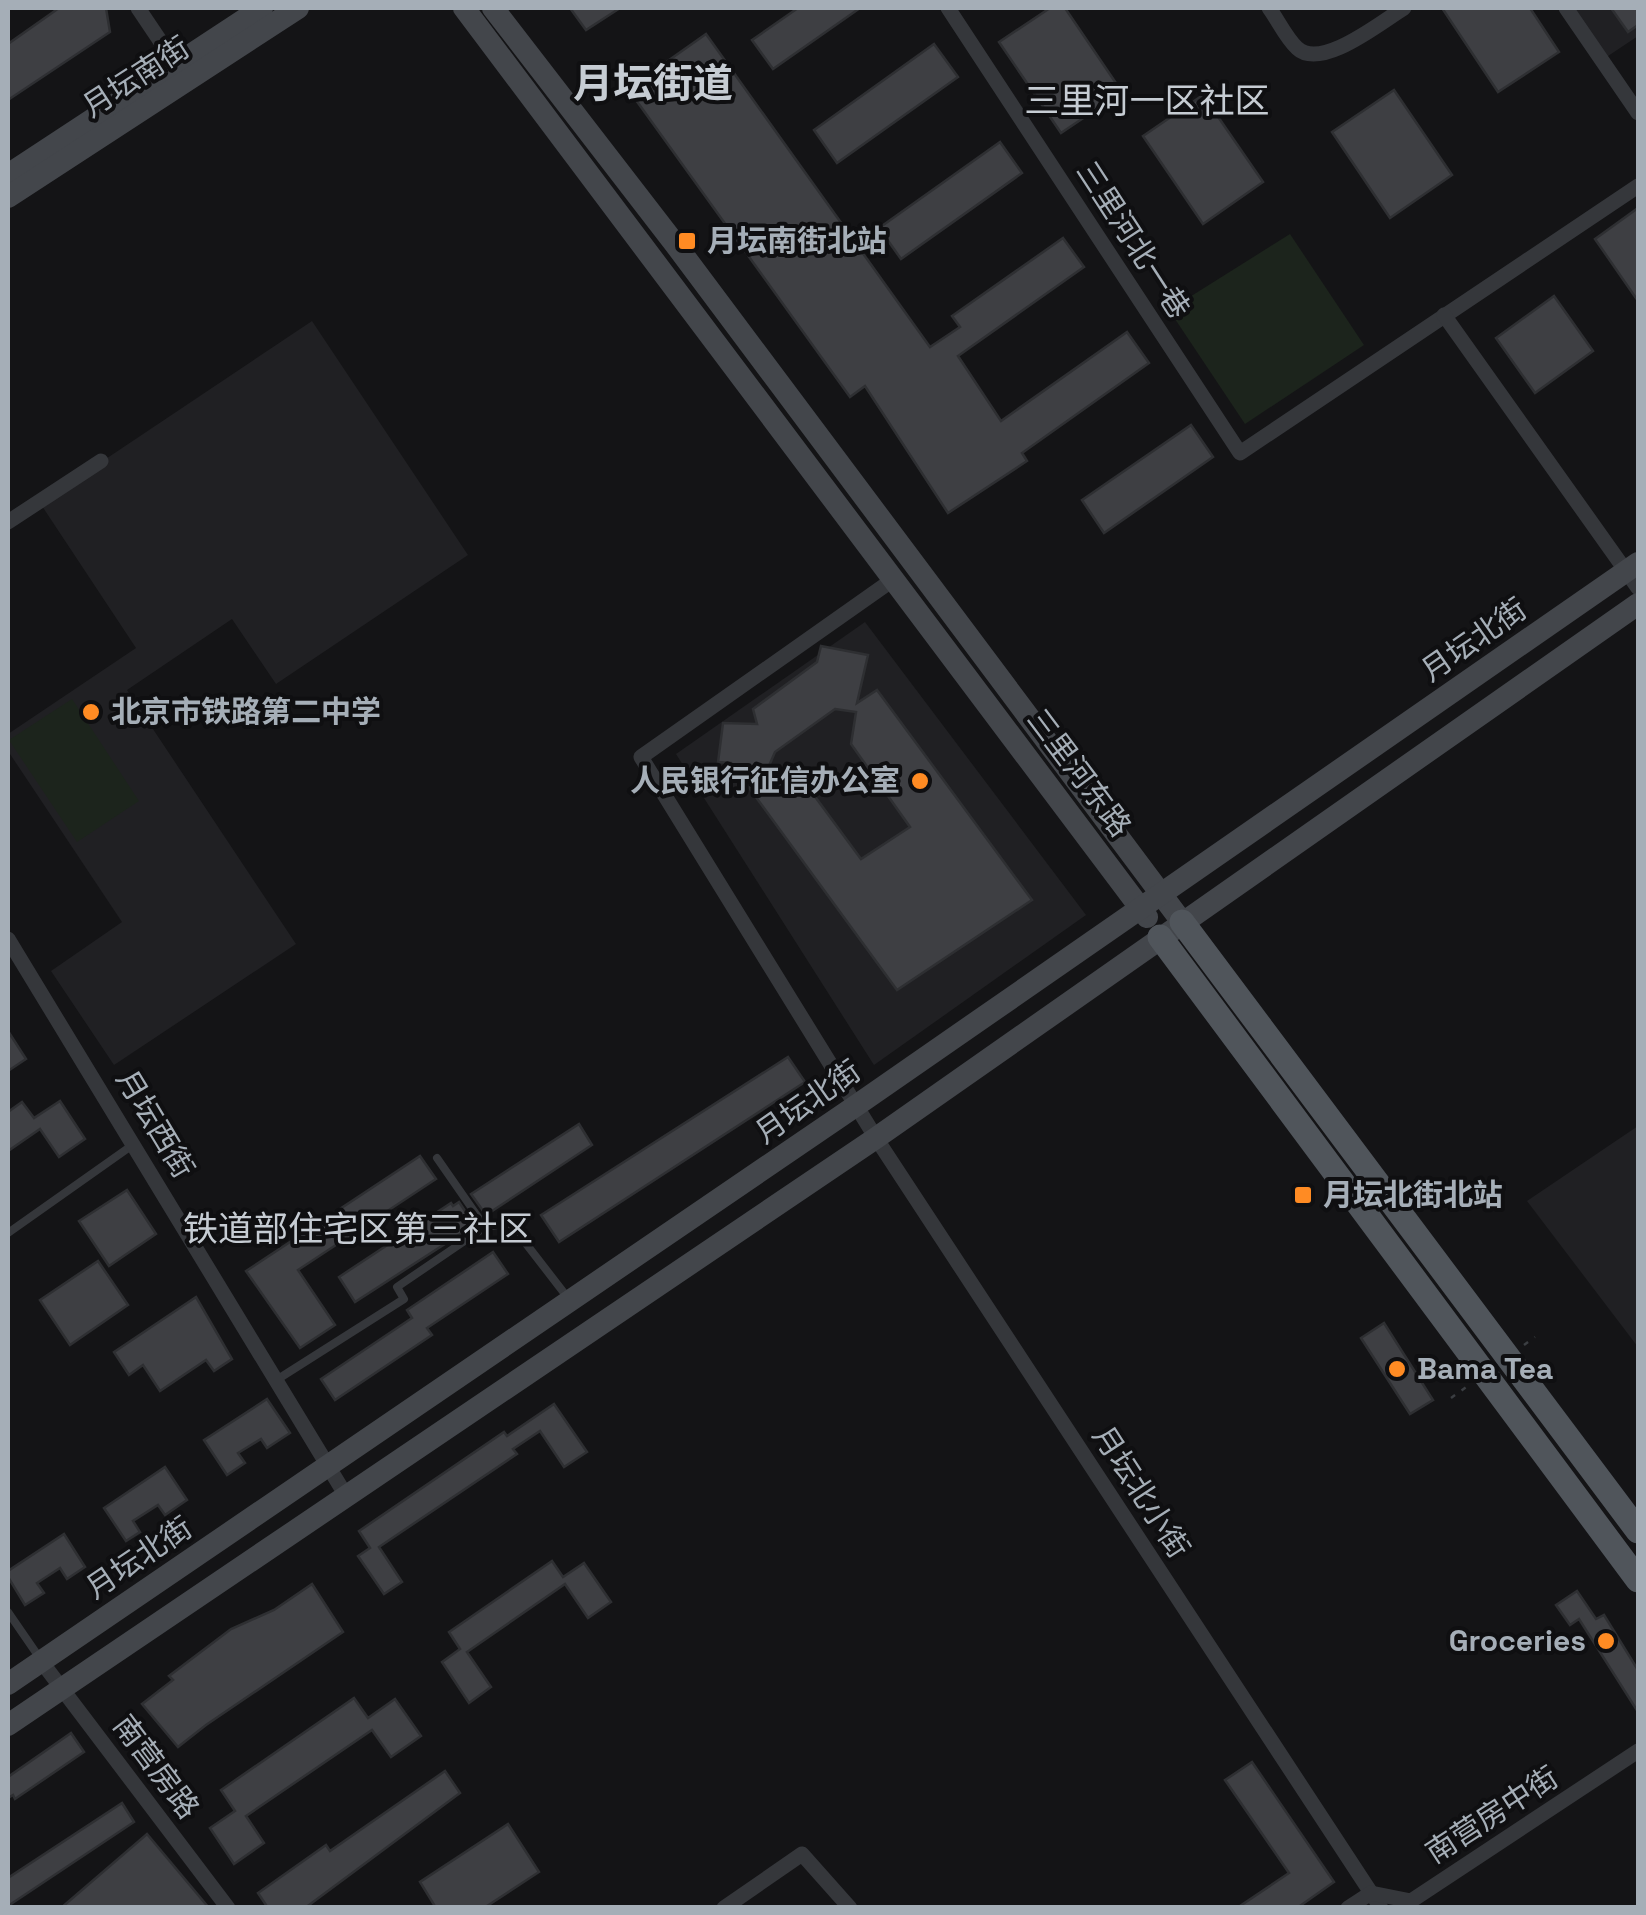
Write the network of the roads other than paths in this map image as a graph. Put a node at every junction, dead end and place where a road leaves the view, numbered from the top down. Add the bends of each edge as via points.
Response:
1 (138, 8) edge
2 (262, 8) edge
3 (298, 8) edge
4 (464, 8) edge
5 (493, 8) edge
6 (948, 8) edge
7 (1269, 8) edge
8 (1404, 8) edge
9 (1566, 8) edge
10 (176, 63) junction
11 (1638, 114) edge
12 (8, 175) edge
13 (1638, 186) edge
14 (8, 197) edge
15 (1444, 315) junction
16 (100, 461) dead end
17 (8, 522) edge
18 (1635, 574) edge
19 (891, 581) junction
20 (1638, 604) edge
21 (1160, 893) junction
22 (1140, 908) junction
23 (1182, 922) junction
24 (1160, 936) junction
25 (10, 947) edge
26 (857, 1106) junction
27 (876, 1138) junction
28 (134, 1144) junction
29 (437, 1158) dead end
30 (485, 1227) junction
31 (8, 1233) edge
32 (571, 1301) junction
33 (278, 1379) junction
34 (327, 1468) junction
35 (346, 1494) junction
36 (1638, 1532) edge
37 (1638, 1580) edge
38 (8, 1612) edge
39 (41, 1660) junction
40 (8, 1684) edge
41 (61, 1687) junction
42 (8, 1725) edge
43 (1638, 1751) edge
44 (1370, 1893) junction
45 (228, 1908) edge
46 (724, 1908) edge
47 (850, 1908) edge
48 (1348, 1908) edge
49 (1380, 1908) edge

1 - 10 street
2 - 10 main road, 月坛南街
3 - 14 main road, 月坛南街
4 - 19 main road, 三里河东路
5 - 21 main road, 三里河东路
6 - 15 street, 三里河北一巷 via 1240,453
7 - 8 street via 1298,50 1317,56
9 - 11 street
10 - 12 main road, 月坛南街
13 - 15 street
15 - 18 street
16 - 17 street
18 - 21 main road, 月坛北街
19 - 22 main road, 三里河东路
19 - 26 street, 月坛北小街 via 641,757
20 - 23 main road, 月坛北街
21 - 22 main road, 月坛北街
21 - 23 main road, 三里河东路
22 - 24 main road, 三里河东路
22 - 26 main road, 月坛北街
23 - 24 main road, 月坛北街
23 - 36 main road, 三里河东路
24 - 27 main road, 月坛北街
24 - 37 main road, 三里河东路
25 - 28 street, 月坛西街
26 - 27 street, 月坛北小街
26 - 32 main road, 月坛北街
27 - 35 main road, 月坛北街
27 - 44 street, 月坛北小街
28 - 31 lane
28 - 33 street, 月坛西街
29 - 30 lane
30 - 32 lane via 510,1223
30 - 33 lane via 397,1287 404,1299
32 - 34 main road, 月坛北街
33 - 34 street, 月坛西街
34 - 35 street, 月坛西街
34 - 39 main road, 月坛北街
35 - 41 main road, 月坛北街
38 - 39 lane
39 - 40 main road, 月坛北街
39 - 41 street, 南营房路
41 - 42 main road, 月坛北街
41 - 45 street, 南营房路
43 - 44 street, 南营房中街 via 1411,1901
44 - 48 street
44 - 49 street, 月坛北小街
46 - 47 street via 802,1854

